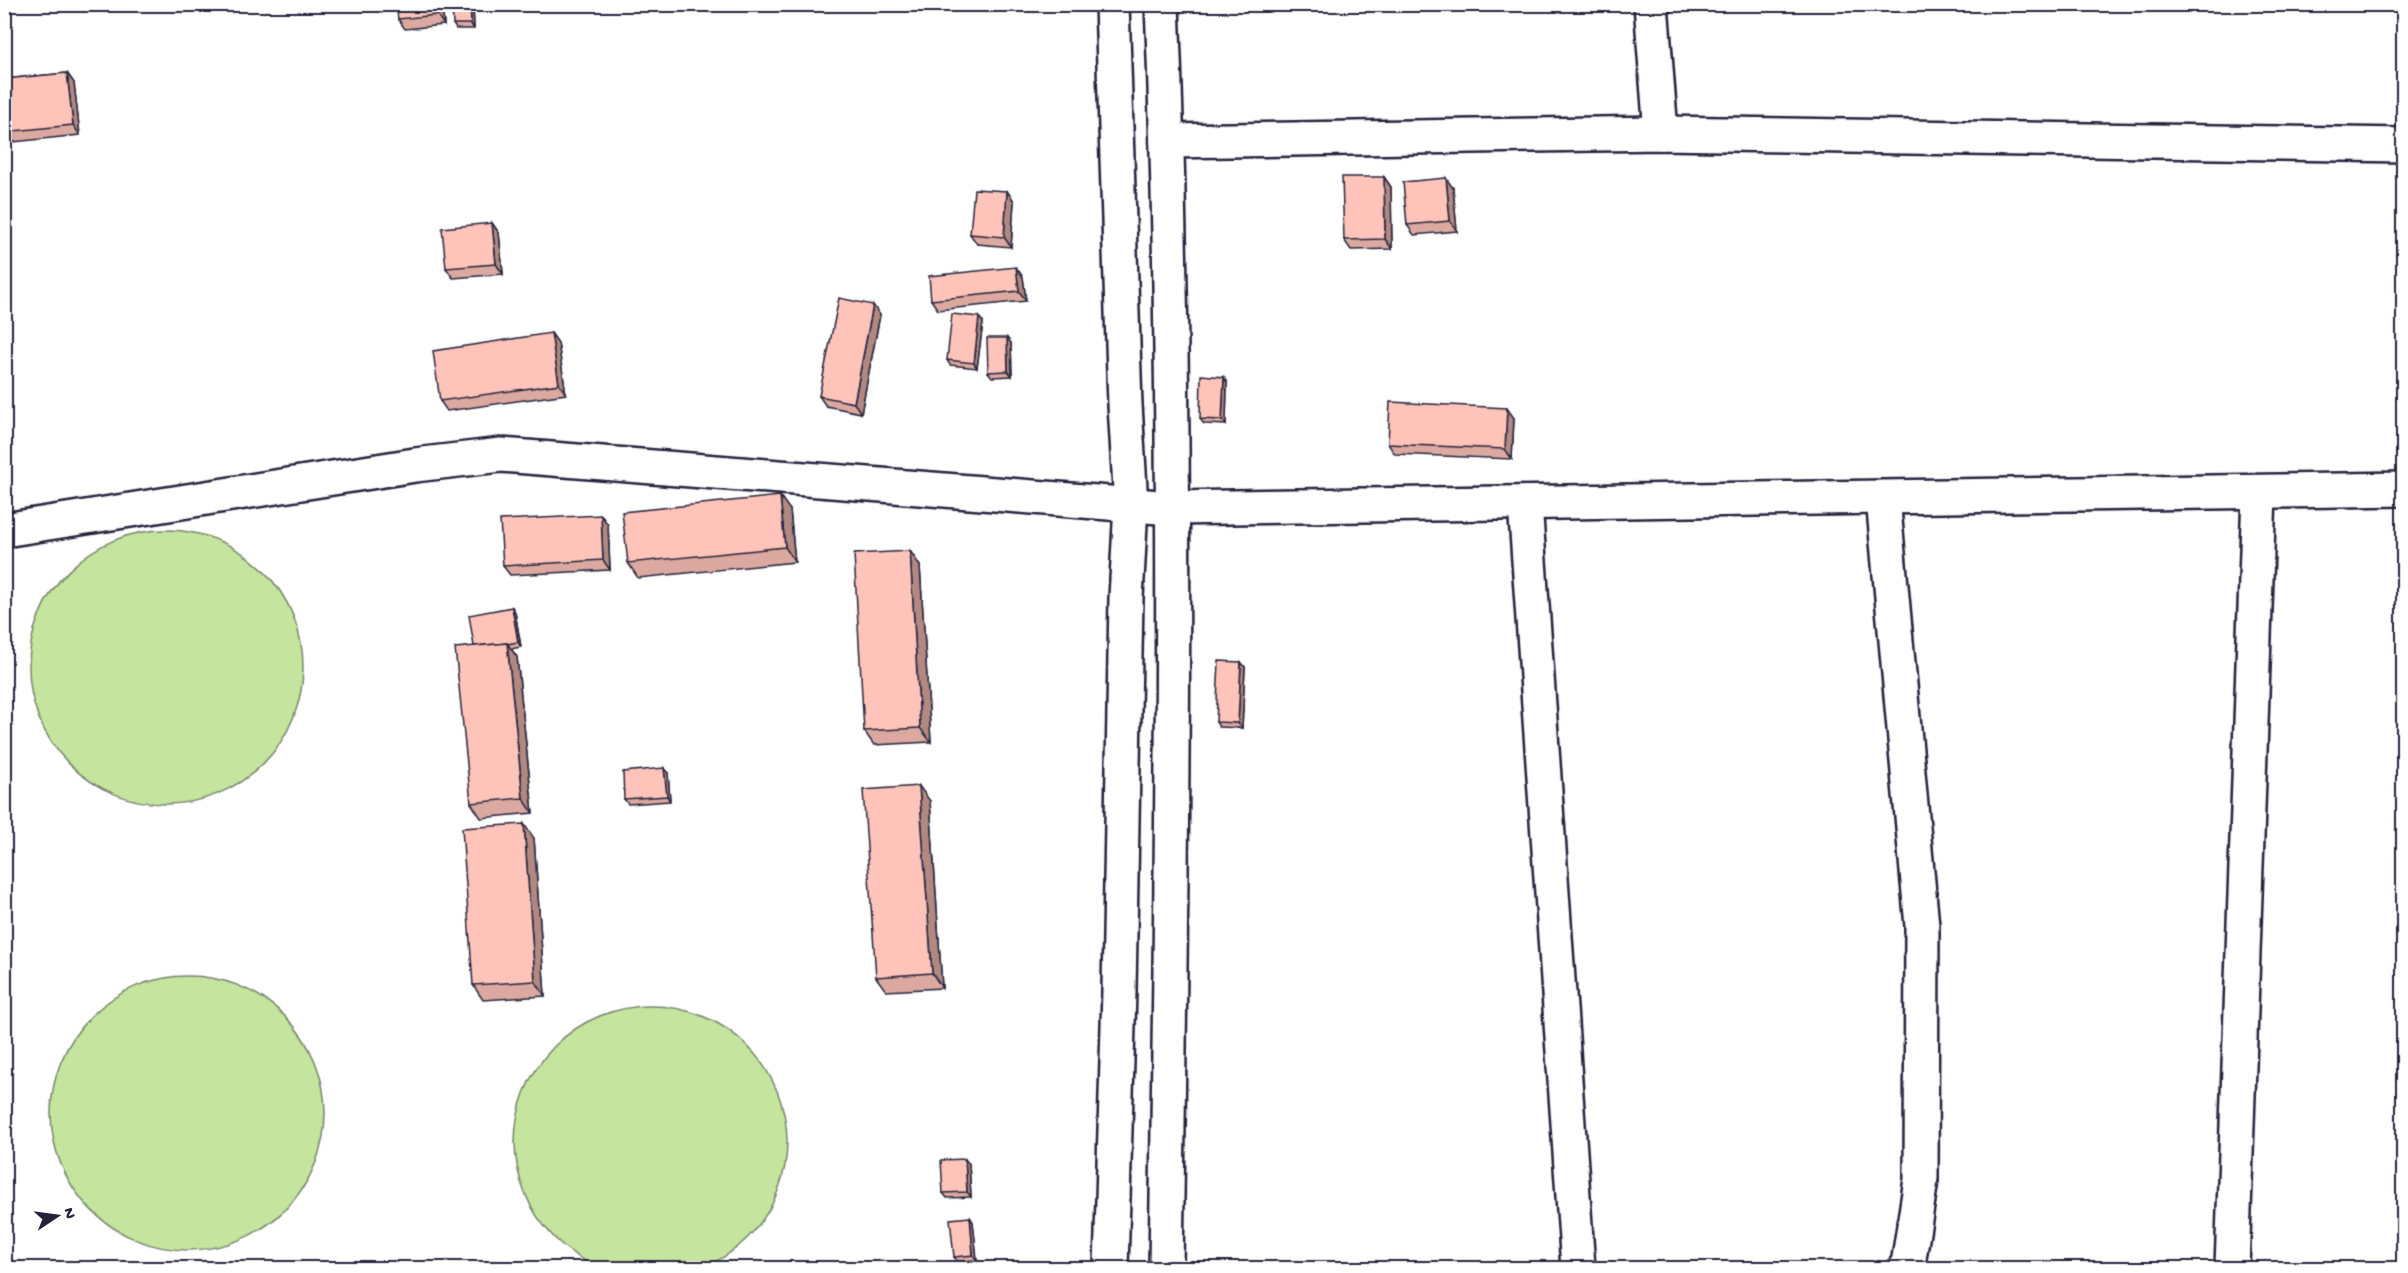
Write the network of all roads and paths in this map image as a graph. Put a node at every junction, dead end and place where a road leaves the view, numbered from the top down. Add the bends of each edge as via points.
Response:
1 (1112, 4) edge
2 (1162, 4) edge
3 (1651, 4) edge
4 (1661, 133) junction
5 (1167, 141) junction
6 (2403, 145) edge
7 (2403, 489) edge
8 (2259, 493) junction
9 (1882, 498) junction
10 (1525, 503) junction
11 (1131, 505) junction
12 (1172, 508) junction
13 (4, 530) edge
14 (1111, 1269) edge
15 (1166, 1269) edge
16 (1578, 1269) edge
17 (1905, 1269) edge
18 (2232, 1269) edge

1 - 11 street
2 - 5 street
3 - 4 street
4 - 5 street
4 - 6 street
5 - 12 street
7 - 8 street
8 - 9 street
8 - 18 street
9 - 10 street
9 - 17 street via 1922,926 1921,1180
10 - 12 street
10 - 16 street
11 - 12 street
11 - 13 street via 501,455
11 - 14 street
12 - 15 street

